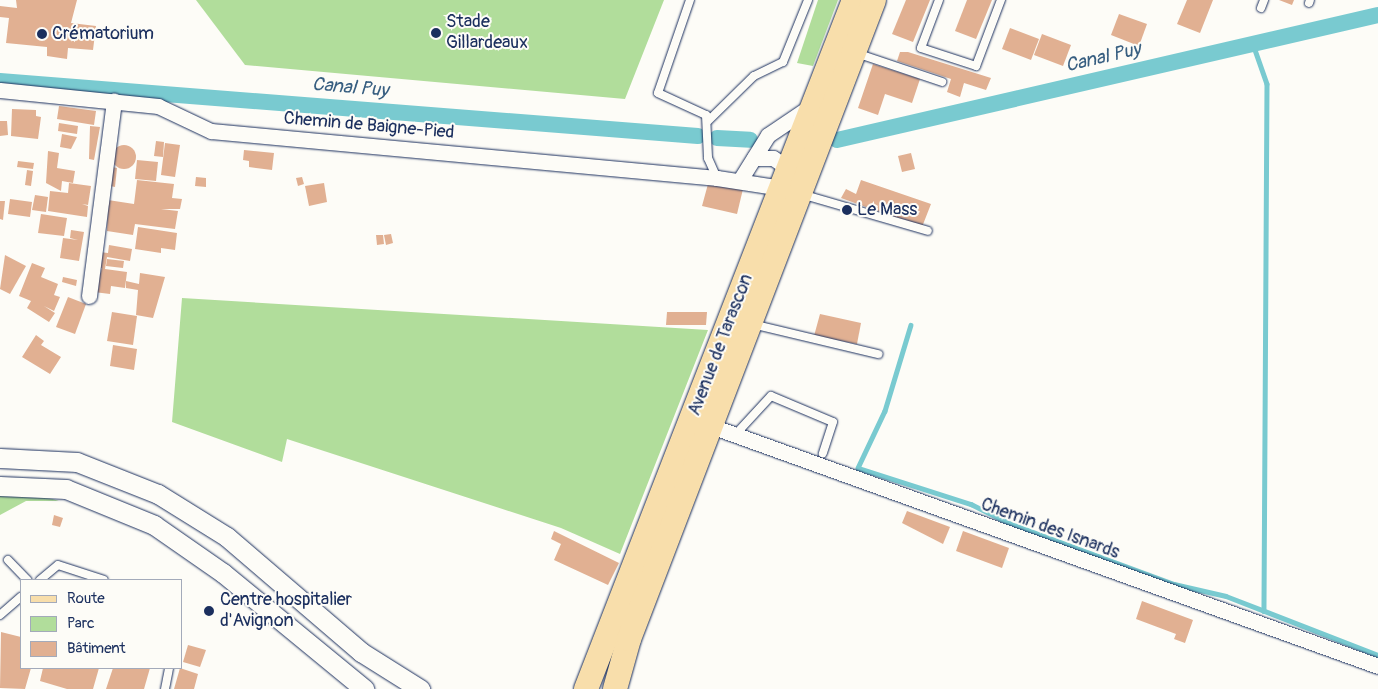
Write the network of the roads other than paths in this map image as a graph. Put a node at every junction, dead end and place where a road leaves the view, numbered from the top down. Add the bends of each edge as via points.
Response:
1 (690, 0) edge
2 (808, 0) edge
3 (854, 0) edge
4 (874, 0) edge
5 (939, 0) edge
6 (1001, 0) edge
7 (854, 52) junction
8 (942, 82) dead end
9 (0, 90) edge
10 (114, 101) junction
11 (815, 102) junction
12 (708, 121) junction
13 (754, 158) junction
14 (717, 178) junction
15 (740, 180) junction
16 (795, 182) junction
17 (928, 231) dead end
18 (89, 296) dead end
19 (750, 324) junction
20 (878, 354) dead end
21 (710, 426) junction
22 (735, 435) junction
23 (823, 453) dead end
24 (0, 458) edge
25 (0, 486) edge
26 (8, 560) dead end
27 (26, 579) edge
28 (41, 579) edge
29 (101, 579) edge
30 (20, 597) edge
31 (0, 615) edge
32 (1378, 666) edge
33 (169, 669) edge
34 (165, 689) edge
35 (364, 689) edge
36 (420, 689) edge
37 (586, 689) edge
38 (615, 689) edge

1 - 12 lane via 658,88 664,99 701,111
2 - 12 lane via 783,62 754,76
3 - 11 main road, Avenue de Tarascon
4 - 7 main road, Avenue de Tarascon
5 - 6 lane via 920,48 976,66
7 - 8 lane
7 - 16 main road, Avenue de Tarascon
9 - 10 street, Chemin de Baigne-Pied
10 - 14 street, Chemin de Baigne-Pied via 158,106 211,131
10 - 18 street
11 - 13 street via 768,135
11 - 16 main road, Avenue de Tarascon
12 - 14 lane via 708,158
13 - 15 street
13 - 16 street via 773,158
14 - 15 street, Chemin de Baigne-Pied
15 - 16 street, Chemin de Baigne-Pied
16 - 17 lane
16 - 19 main road, Avenue de Tarascon
16 - 37 main road, Avenue de Tarascon
19 - 20 lane
19 - 21 main road, Avenue de Tarascon
21 - 22 street, Chemin des Isnards
21 - 38 main road, Avenue de Tarascon via 629,639
22 - 23 lane via 771,396 834,422
22 - 32 street, Chemin des Isnards
24 - 36 street via 77,462 158,494 227,536 361,652
25 - 35 street via 66,489 154,524 223,573
26 - 27 lane
28 - 29 lane via 58,565
30 - 31 lane
33 - 34 lane

